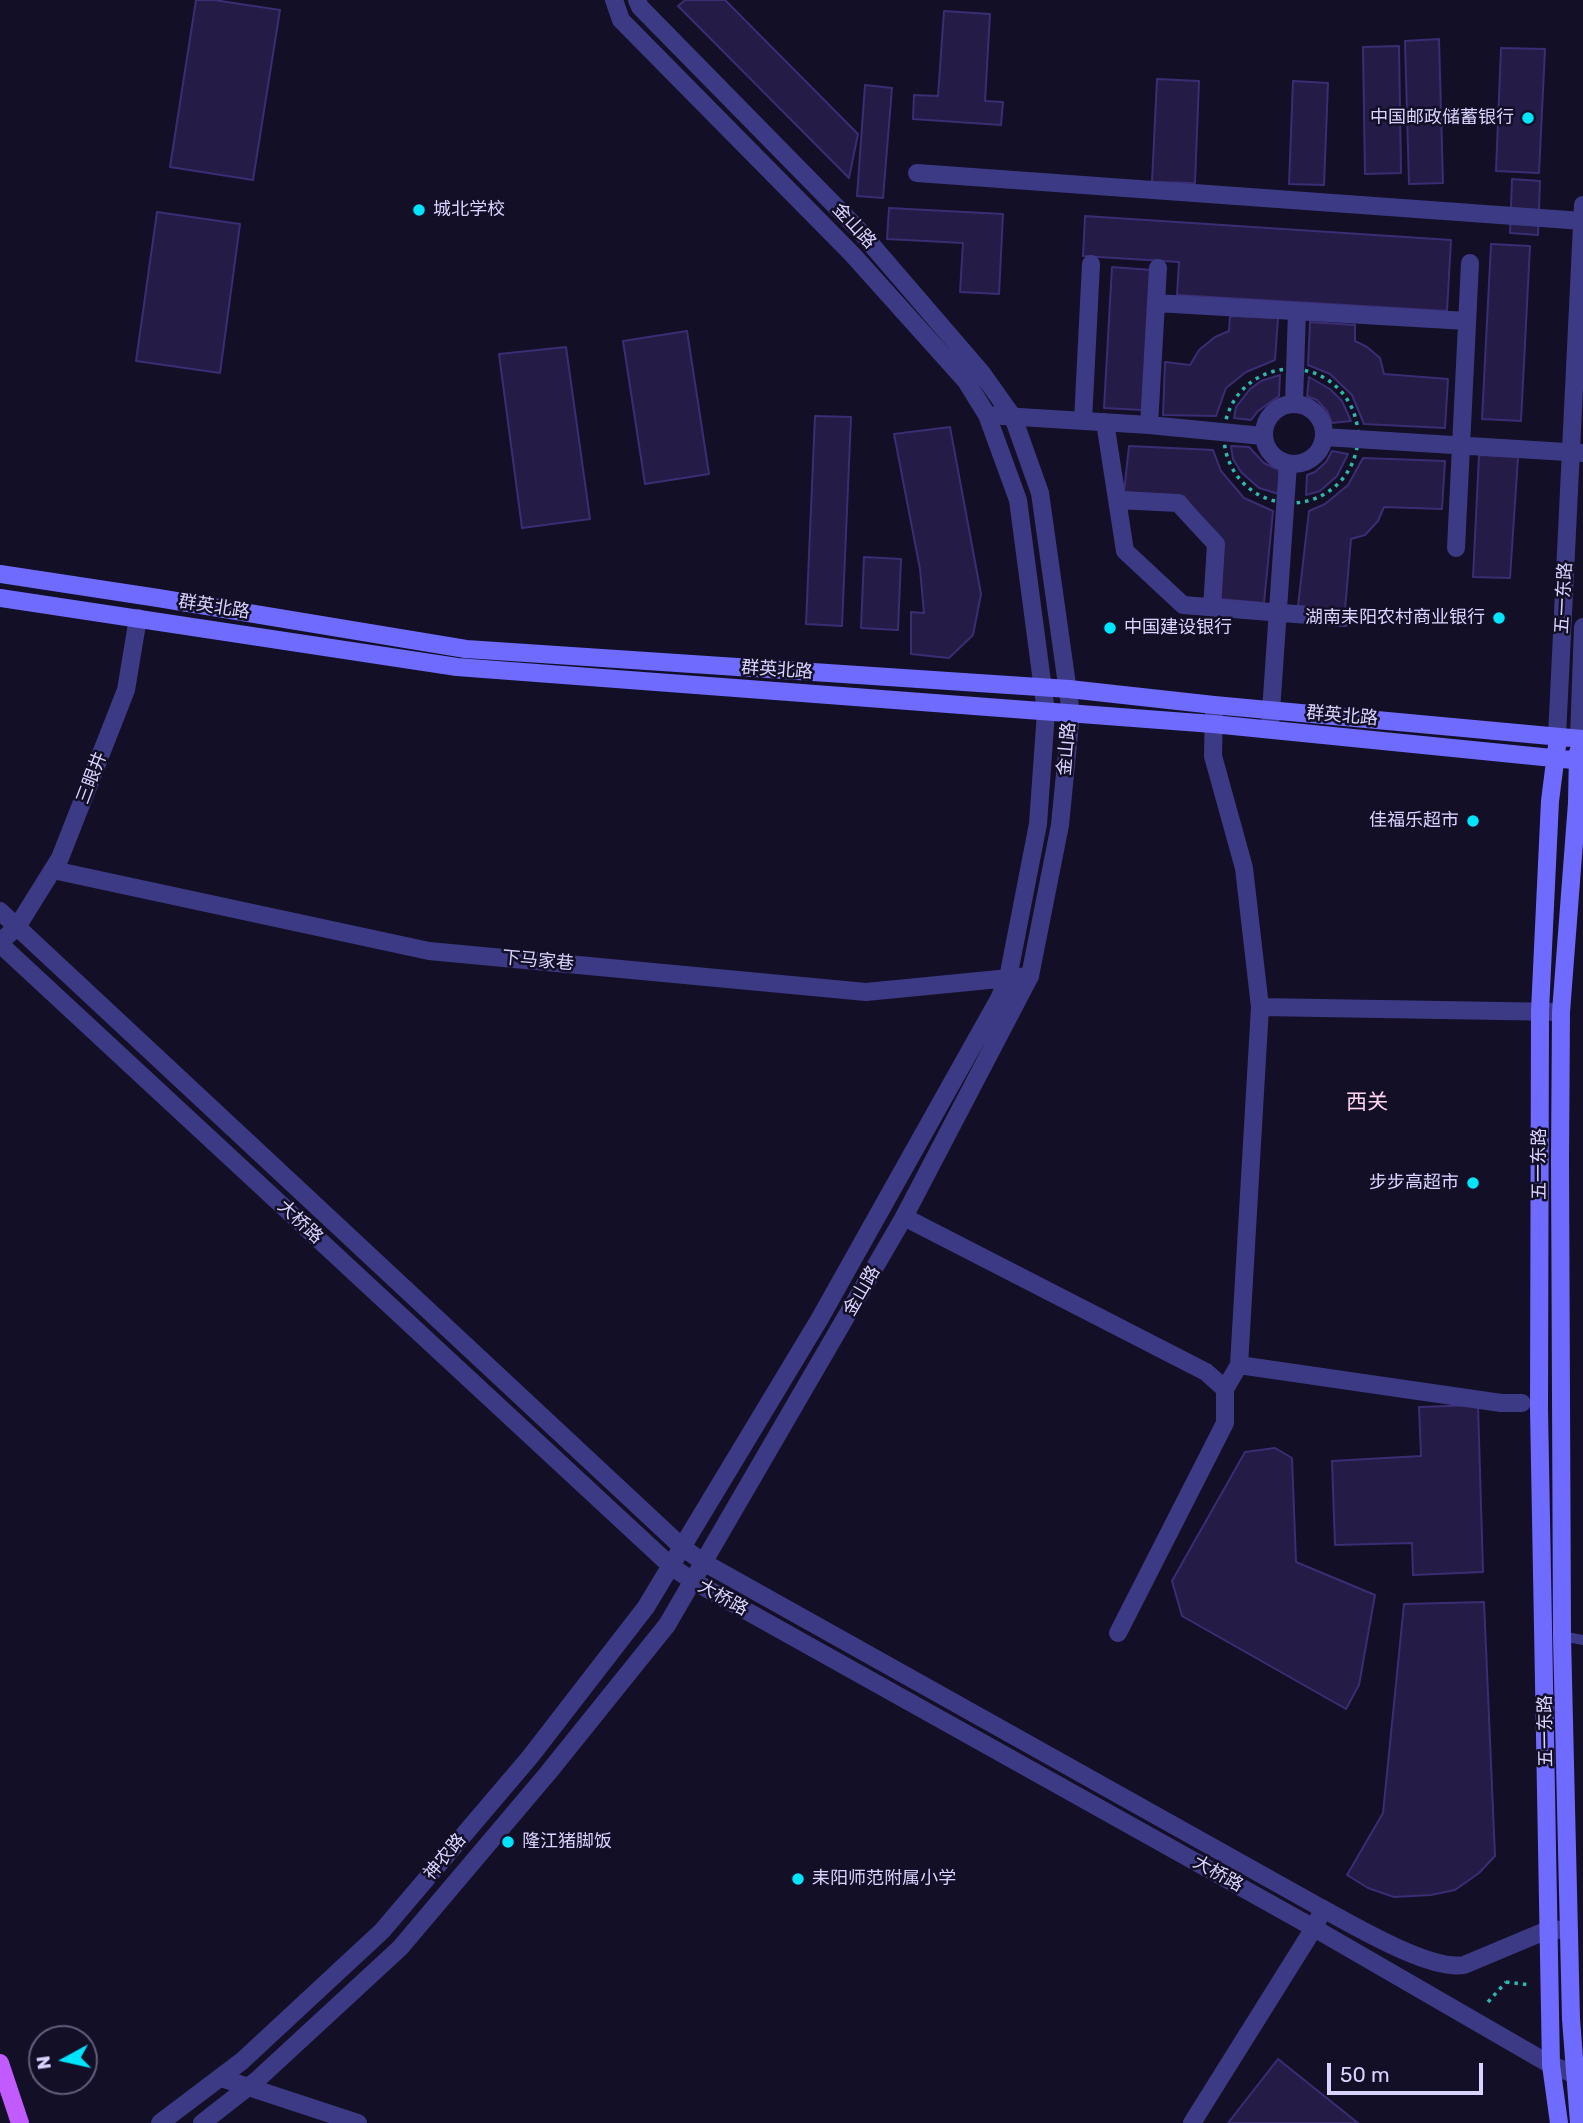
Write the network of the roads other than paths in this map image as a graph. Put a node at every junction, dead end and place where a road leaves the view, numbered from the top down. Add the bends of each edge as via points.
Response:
1 (614, 0) edge
2 (637, 0) edge
3 (917, 173) dead end
4 (1583, 205) edge
5 (1583, 221) edge
6 (1470, 263) dead end
7 (1091, 264) dead end
8 (1158, 268) dead end
9 (1156, 303) junction
10 (1297, 311) junction
11 (1467, 321) junction
12 (1294, 403) junction
13 (987, 415) junction
14 (1013, 416) junction
15 (1083, 421) junction
16 (1105, 422) junction
17 (1149, 425) junction
18 (1263, 436) junction
19 (1324, 437) junction
20 (1461, 445) junction
21 (1577, 452) edge
22 (1288, 464) junction
23 (1117, 500) junction
24 (1456, 548) dead end
25 (0, 574) edge
26 (0, 598) edge
27 (1212, 608) junction
28 (1278, 613) junction
29 (138, 618) junction
30 (1345, 618) dead end
31 (1583, 627) edge
32 (1044, 687) junction
33 (1069, 689) junction
34 (1272, 710) junction
35 (1046, 712) junction
36 (1071, 713) junction
37 (1213, 715) junction
38 (1270, 729) junction
39 (1557, 736) junction
40 (1581, 739) edge
41 (1556, 758) junction
42 (1581, 761) edge
43 (53, 870) junction
44 (0, 911) edge
45 (17, 927) junction
46 (0, 943) edge
47 (1030, 976) junction
48 (1008, 978) junction
49 (1260, 1007) junction
50 (1540, 1011) junction
51 (1561, 1012) junction
52 (904, 1217) junction
53 (1239, 1364) junction
54 (1225, 1390) junction
55 (1522, 1403) dead end
56 (682, 1548) junction
57 (704, 1562) junction
58 (672, 1567) junction
59 (692, 1581) junction
60 (1118, 1633) dead end
61 (1562, 1636) junction
62 (1583, 1640) edge
63 (1323, 1909) junction
64 (1314, 1928) junction
65 (1550, 1929) junction
66 (1571, 1930) junction
67 (1577, 2018) edge
68 (0, 2063) edge
69 (1551, 2065) junction
70 (1574, 2074) junction
71 (220, 2078) junction
72 (249, 2087) junction
73 (18, 2118) edge
74 (32, 2123) edge
75 (160, 2123) edge
76 (202, 2123) edge
77 (358, 2123) edge
78 (1192, 2123) edge
79 (1559, 2123) edge
80 (1579, 2123) edge

1 - 13 street, 金山路 via 621,19 852,254 966,381
2 - 14 street, 金山路 via 858,229
3 - 5 street
4 - 5 street, 五一东路
5 - 21 street, 五一东路
6 - 11 street
7 - 15 street
8 - 9 street
9 - 10 street
9 - 17 street
10 - 11 street
10 - 12 street
11 - 20 street
12 - 18 street via 1273,411
12 - 19 street via 1317,414
13 - 14 street
13 - 32 street, 金山路 via 1018,499
14 - 15 street
14 - 33 street, 金山路 via 1040,493
15 - 16 street
16 - 17 street
16 - 23 street
17 - 18 street
18 - 22 street via 1272,455
19 - 20 street
19 - 22 street via 1310,460
20 - 21 street
20 - 24 street
21 - 39 street, 五一东路
22 - 28 street
23 - 27 street via 1125,551 1183,605
23 - 27 street via 1178,503 1216,544
25 - 32 main road, 群英北路 via 466,649
26 - 29 main road, 群英北路
27 - 28 street
28 - 30 street
28 - 34 street
29 - 35 main road, 群英北路 via 457,667
29 - 43 street, 三眼井 via 126,690
31 - 40 street, 五一东路
32 - 33 main road, 群英北路
32 - 35 street, 金山路
33 - 36 street, 金山路
33 - 37 main road, 群英北路
34 - 37 main road, 群英北路
34 - 38 street
34 - 39 main road, 群英北路
35 - 36 main road, 群英北路
35 - 48 street, 金山路 via 1038,824
36 - 37 main road, 群英北路
36 - 47 street, 金山路 via 1060,825
37 - 38 main road, 群英北路
37 - 49 street via 1213,756 1244,868
38 - 41 main road, 群英北路
39 - 40 main road, 群英北路
39 - 41 main road, 五一东路
40 - 42 main road, 五一东路
41 - 42 main road, 群英北路
41 - 50 main road, 五一东路
42 - 51 main road, 五一东路
43 - 45 street, 三眼井
43 - 48 street, 下马家巷 via 429,951 866,992
44 - 45 street, 大桥路
45 - 46 street, 三眼井
45 - 56 street, 大桥路
46 - 58 street, 大桥路
47 - 48 street, 下马家巷
47 - 52 street, 金山路
48 - 56 street, 金山路 via 819,1320
49 - 50 street
49 - 53 street
50 - 51 street
50 - 65 main road, 五一东路 via 1539,1409
51 - 61 main road, 五一东路
52 - 54 street via 1206,1372
52 - 57 street, 金山路
53 - 54 street
53 - 55 street
54 - 60 street via 1225,1423
56 - 57 street, 大桥路
56 - 58 street, 神农路
57 - 59 street, 神农路
57 - 63 street, 大桥路
58 - 59 street, 大桥路
58 - 71 street, 神农路 via 530,1757 382,1931
59 - 64 street, 大桥路
59 - 72 street, 神农路 via 667,1625 400,1948
61 - 62 lane
61 - 66 main road, 五一东路
63 - 64 street
63 - 65 street, 大桥路 via 1425,1959 1452,1967
64 - 69 street, 大桥路
64 - 78 street
65 - 66 street, 大桥路
65 - 69 main road, 五一东路
66 - 67 main road, 五一东路
67 - 70 main road, 五一东路
68 - 73 main road
69 - 70 street, 大桥路
69 - 79 main road, 五一东路
70 - 80 main road, 五一东路
71 - 72 street
71 - 75 street, 神农路
72 - 76 street, 神农路
72 - 77 street
73 - 74 street

